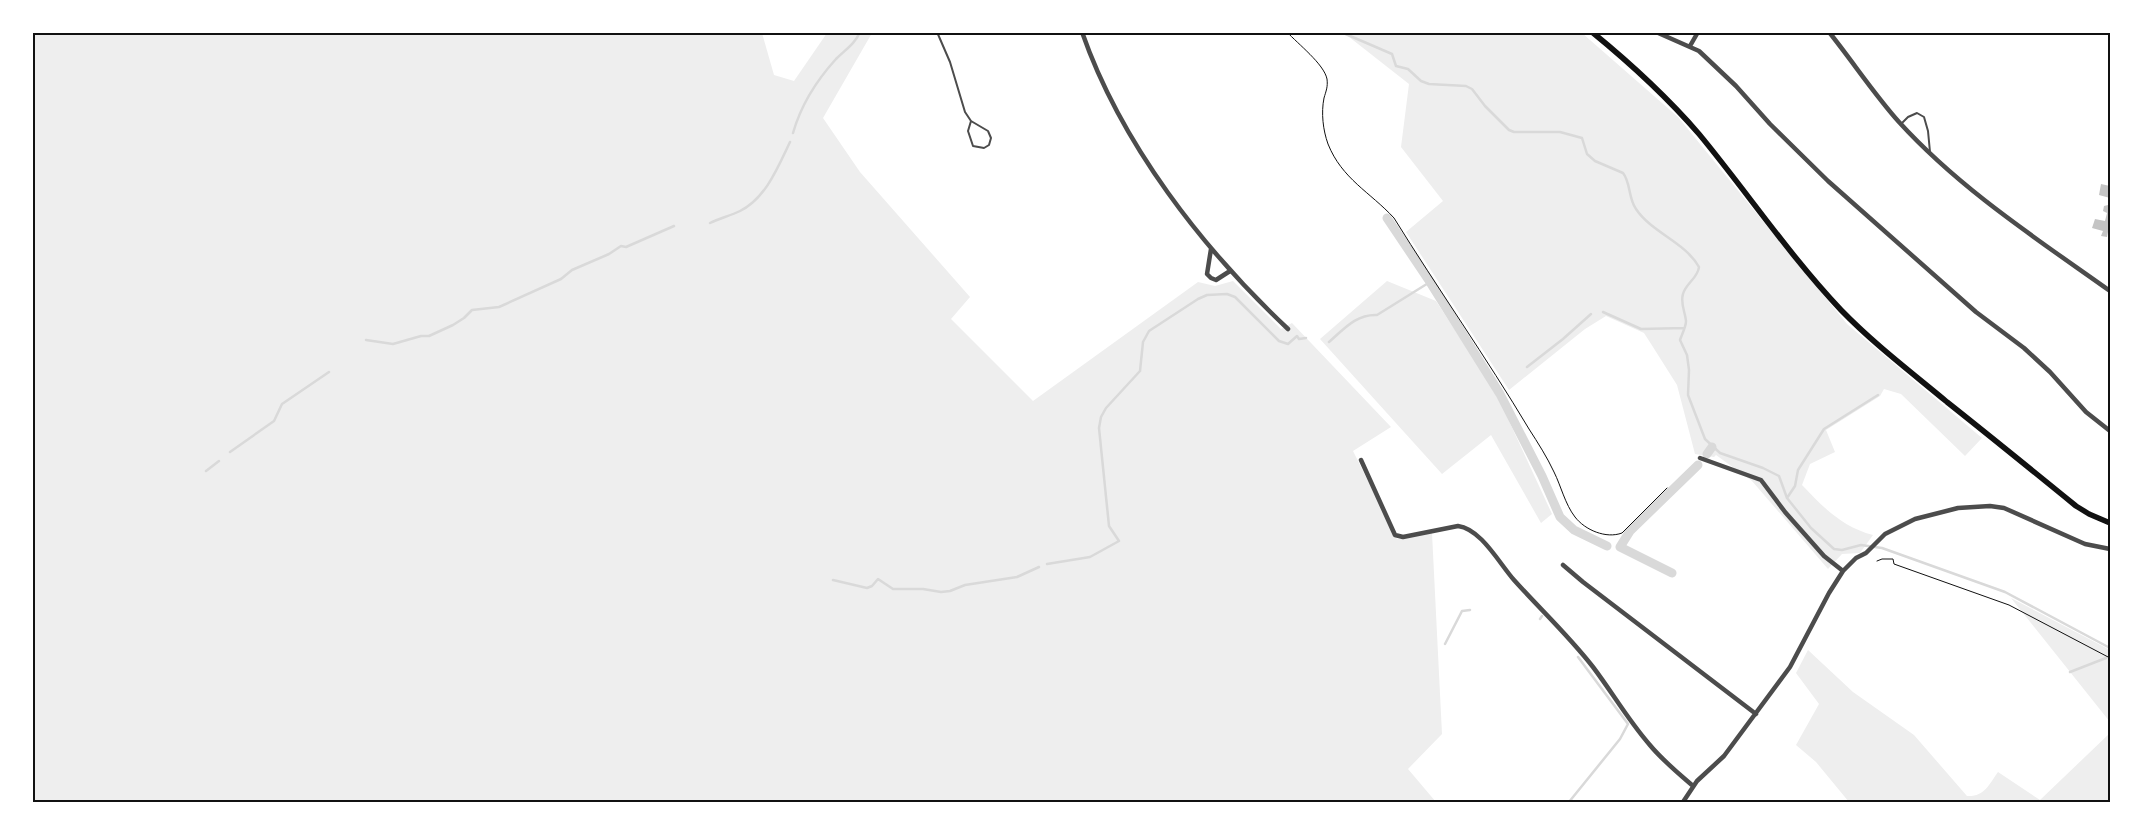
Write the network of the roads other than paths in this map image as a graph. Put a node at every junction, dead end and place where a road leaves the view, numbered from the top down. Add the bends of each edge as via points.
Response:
1 (937, 32) edge
2 (1082, 32) edge
3 (1592, 32) edge
4 (1656, 32) edge
5 (1698, 32) edge
6 (1829, 32) edge
7 (1690, 46) junction
8 (971, 121) junction
9 (1901, 124) junction
10 (1930, 152) junction
11 (1211, 249) junction
12 (1230, 271) junction
13 (2110, 291) edge
14 (1288, 329) dead end
15 (2110, 431) edge
16 (1700, 458) dead end
17 (1362, 460) dead end
18 (2110, 523) edge
19 (2110, 549) edge
20 (1563, 565) dead end
21 (1843, 571) junction
22 (1756, 714) junction
23 (1693, 786) junction
24 (1683, 802) edge

1 - 8 lane
2 - 11 street via 1098,72 1135,142 1172,199
3 - 18 main road via 1697,132 1803,267 1866,334 2076,506
4 - 7 street
5 - 7 street
6 - 9 street
7 - 15 street via 1736,86 1846,198 1976,312 2024,348 2086,412
8 - 8 lane via 988,131 989,145 984,148 974,146 968,130
9 - 10 street
9 - 10 lane via 1913,114 1924,117
10 - 13 street via 2001,213
11 - 12 street
11 - 12 street via 1207,274 1216,280
12 - 14 street
16 - 21 street via 1762,480 1824,556
17 - 23 street via 1395,535 1403,537 1458,526 1476,533 1593,667 1648,743
19 - 21 street via 2085,544 2004,508 1958,508 1896,527
20 - 22 street
21 - 22 street via 1790,666
22 - 23 street via 1724,756
23 - 24 street

